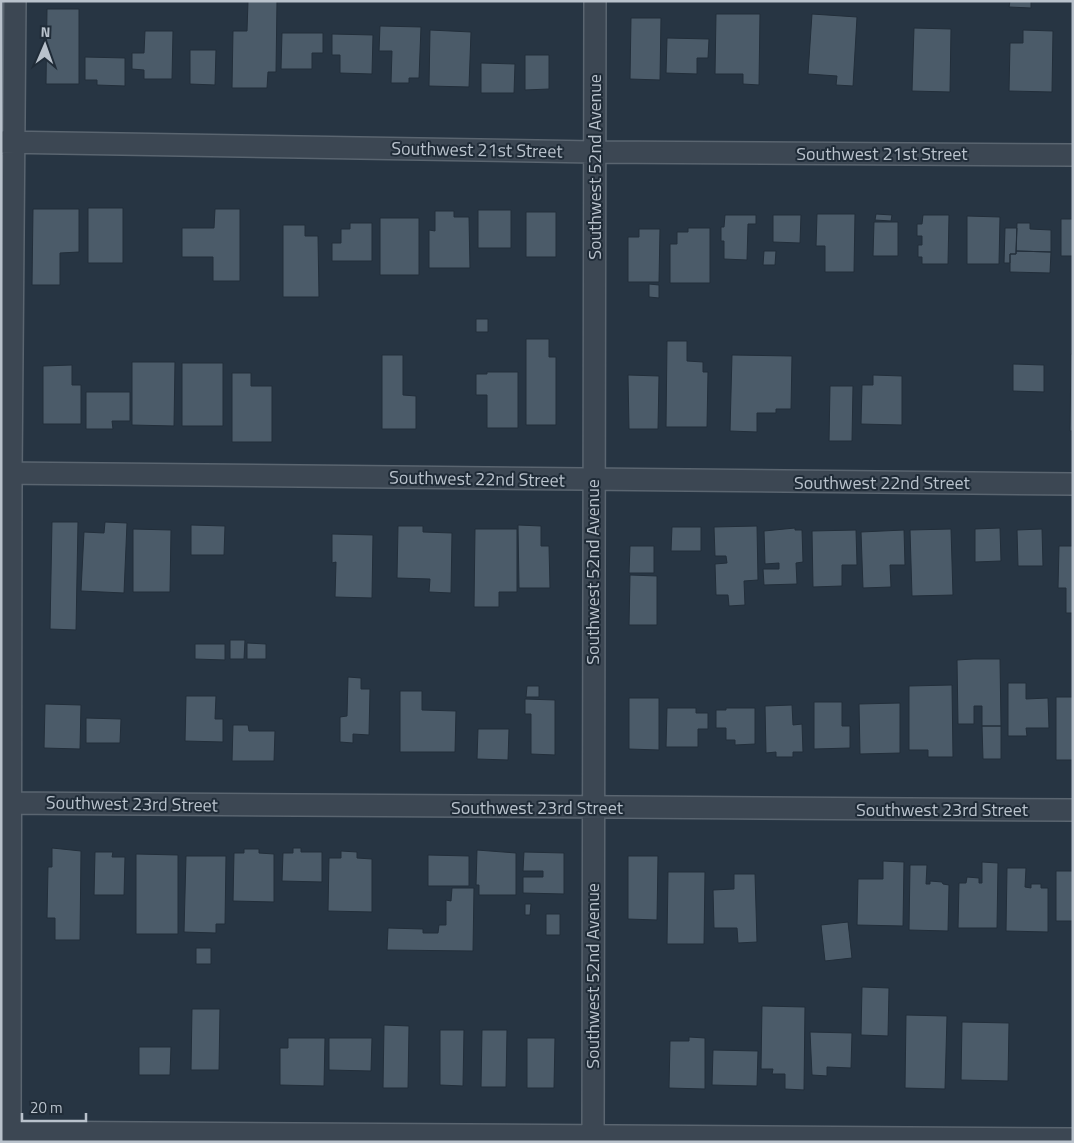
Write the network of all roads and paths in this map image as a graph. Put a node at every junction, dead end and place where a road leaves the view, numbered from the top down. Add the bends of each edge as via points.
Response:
1 (14, 1) edge
2 (595, 1) edge
3 (7, 142) edge
4 (594, 152) junction
5 (1073, 155) edge
6 (6, 473) edge
7 (594, 481) junction
8 (1073, 484) edge
9 (6, 803) edge
10 (592, 808) junction
11 (1073, 810) edge
12 (7, 1135) edge
13 (593, 1139) edge
14 (1073, 1139) edge

1 - 3 street
2 - 4 street, Southwest 52nd Avenue
3 - 4 street, Southwest 21st Street
3 - 6 street
4 - 5 street, Southwest 21st Street
4 - 7 street, Southwest 52nd Avenue
6 - 7 street, Southwest 22nd Street
6 - 9 street
7 - 8 street, Southwest 22nd Street
7 - 10 street, Southwest 52nd Avenue
9 - 10 street, Southwest 23rd Street
9 - 12 street
10 - 11 street, Southwest 23rd Street
10 - 13 street, Southwest 52nd Avenue
12 - 13 street
13 - 14 street

